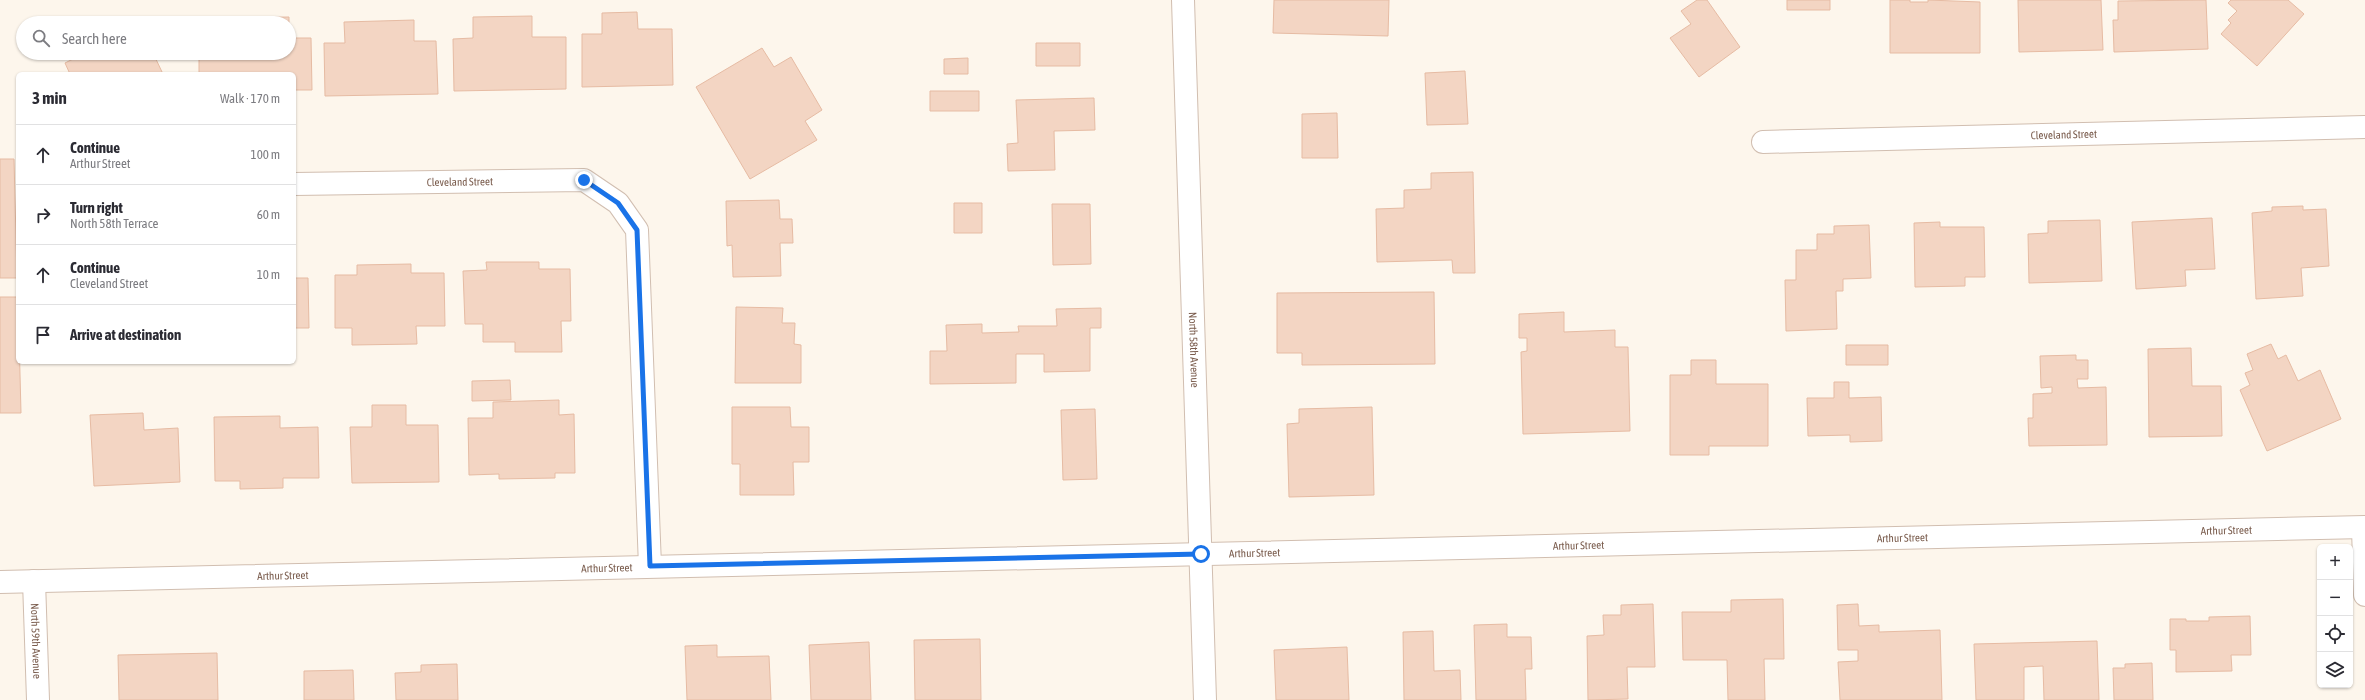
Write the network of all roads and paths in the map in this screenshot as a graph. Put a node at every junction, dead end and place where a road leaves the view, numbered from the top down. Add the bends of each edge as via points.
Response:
1 (1184, 0) edge
2 (2365, 127) edge
3 (1763, 142) dead end
4 (296, 184) edge
5 (2364, 527) edge
6 (1201, 554) junction
7 (650, 566) junction
8 (34, 581) junction
9 (0, 582) edge
10 (2365, 595) edge
11 (38, 700) edge
12 (1206, 700) edge

1 - 6 street, North 58th Avenue
2 - 3 street, Cleveland Street
4 - 7 street, Cleveland Street via 584,180 618,203 637,230
5 - 6 street, Arthur Street
5 - 10 street
6 - 7 street, Arthur Street
6 - 12 street, North 58th Avenue
7 - 8 street, Arthur Street
8 - 9 street, Arthur Street
8 - 11 street, North 59th Avenue

